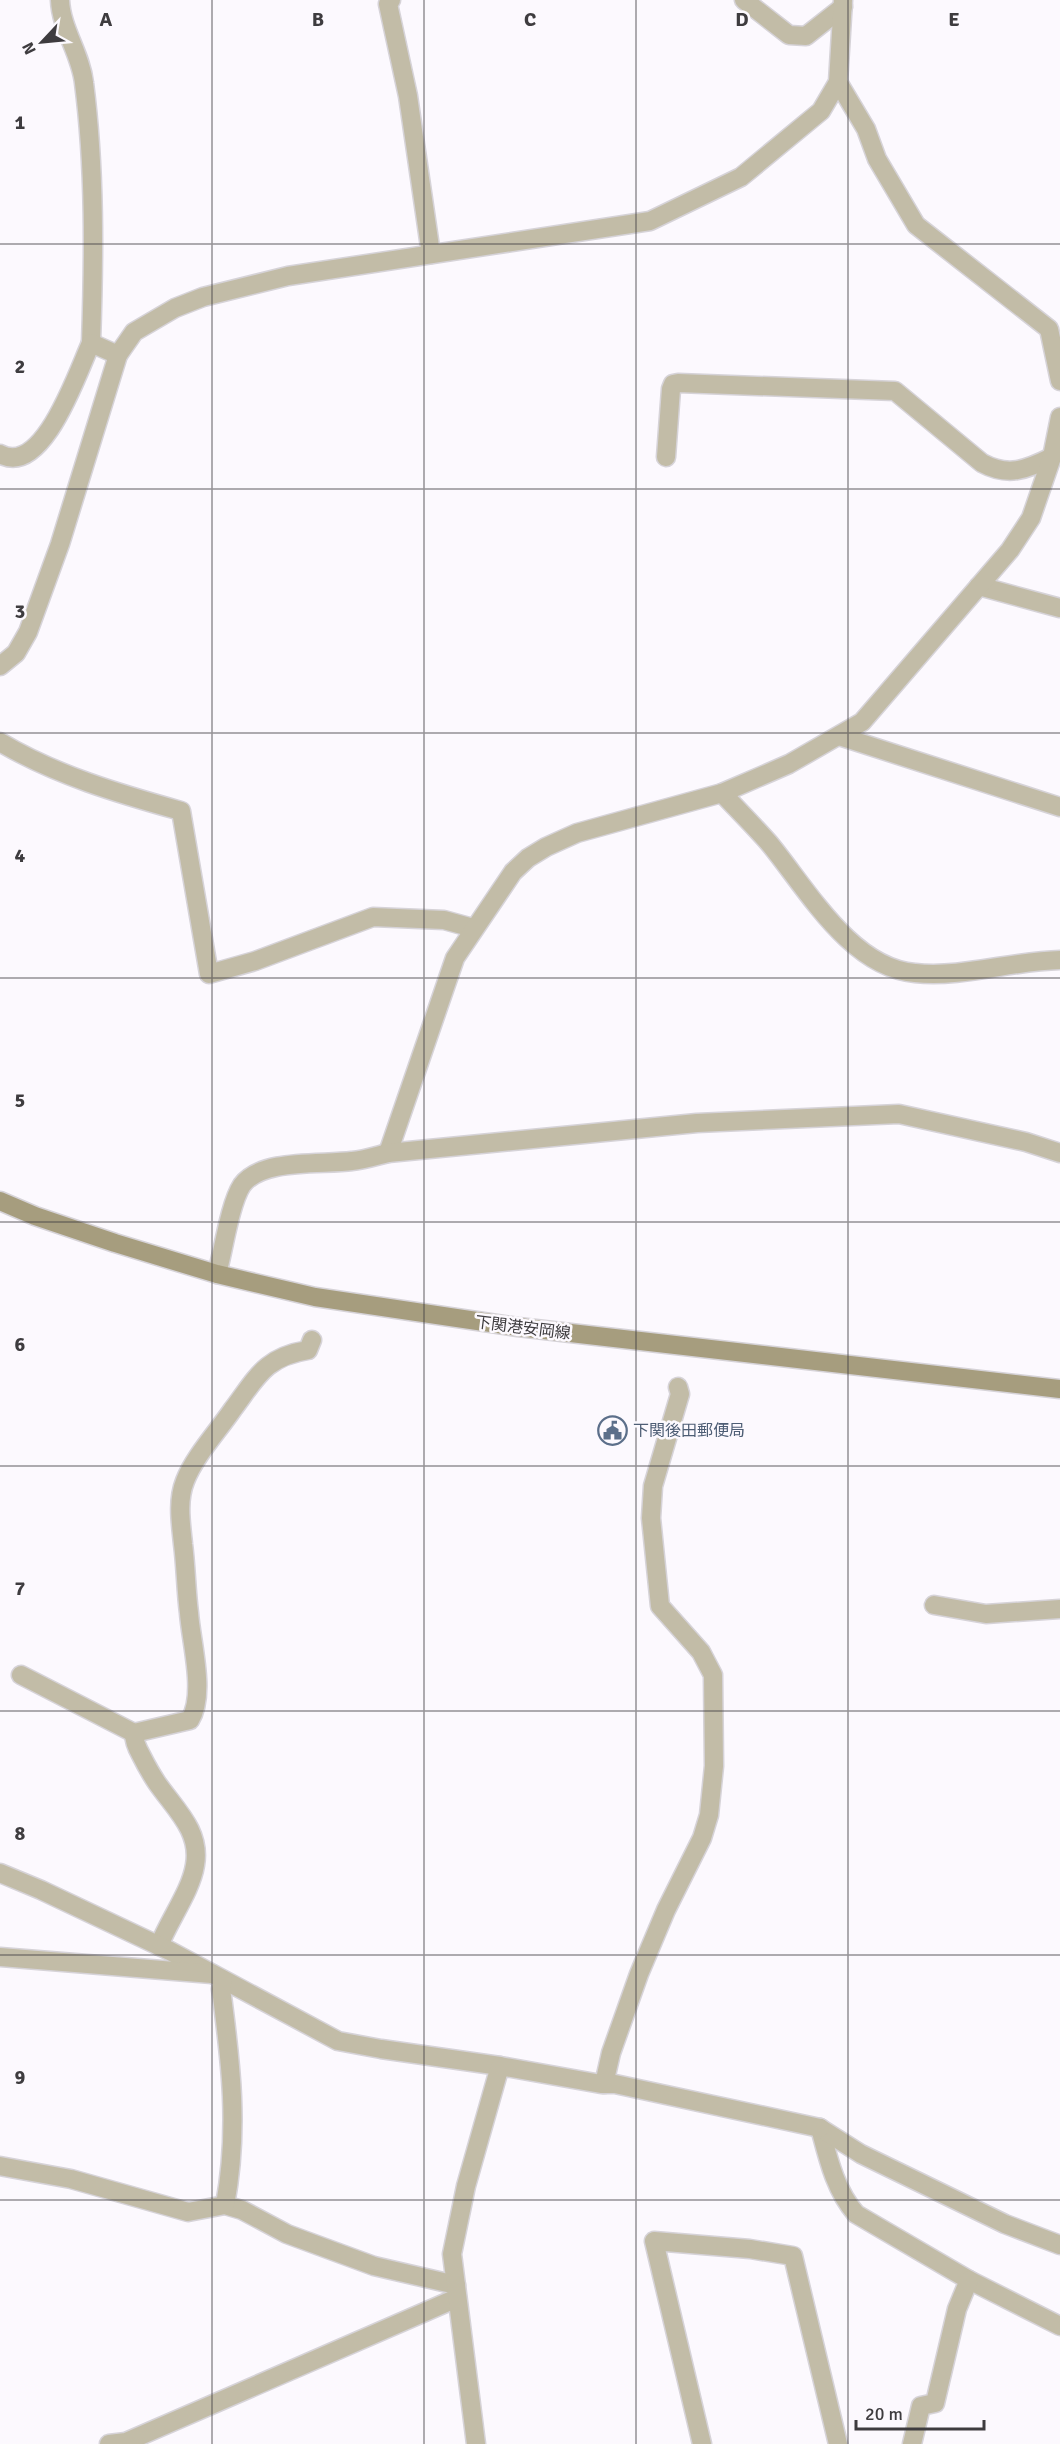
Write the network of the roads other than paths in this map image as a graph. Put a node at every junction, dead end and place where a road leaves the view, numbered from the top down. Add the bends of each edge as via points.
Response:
1 (60, 0) edge
2 (391, 0) edge
3 (744, 0) edge
4 (843, 3) edge
5 (838, 82) junction
6 (431, 254) junction
7 (91, 343) junction
8 (118, 355) junction
9 (1060, 381) edge
10 (1060, 417) edge
11 (0, 454) edge
12 (666, 457) dead end
13 (1052, 457) junction
14 (979, 586) junction
15 (1060, 608) edge
16 (0, 666) edge
17 (839, 736) junction
18 (0, 742) edge
19 (722, 793) junction
20 (1060, 807) edge
21 (473, 928) junction
22 (1060, 960) edge
23 (388, 1153) junction
24 (1060, 1153) edge
25 (0, 1201) edge
26 (217, 1274) junction
27 (312, 1340) dead end
28 (678, 1387) dead end
29 (1060, 1389) edge
30 (934, 1605) dead end
31 (1060, 1609) edge
32 (21, 1674) dead end
33 (134, 1733) junction
34 (0, 1873) edge
35 (159, 1946) junction
36 (0, 1957) edge
37 (218, 1977) junction
38 (500, 2066) junction
39 (604, 2084) junction
40 (820, 2128) junction
41 (0, 2166) edge
42 (225, 2205) junction
43 (1060, 2245) edge
44 (969, 2280) junction
45 (457, 2291) junction
46 (1060, 2326) edge
47 (110, 2444) edge
48 (476, 2444) edge
49 (702, 2444) edge
50 (838, 2444) edge
51 (912, 2444) edge

1 - 7 street via 83,70 87,105
2 - 6 street via 388,4 408,96
3 - 4 street via 789,35 806,36
4 - 5 street
5 - 6 street via 821,111 741,177 650,221
5 - 9 street via 916,225 1049,329
6 - 8 street via 288,276 203,297 134,332
7 - 8 street
7 - 11 street via 43,441 18,458
8 - 16 street via 60,544 28,632 16,652
10 - 13 street
12 - 13 street via 671,389 678,383 895,391 991,468 1011,472
13 - 14 street via 1031,518
14 - 15 street
14 - 17 street via 862,722
17 - 19 street via 789,764
17 - 20 street
18 - 21 street via 108,790 181,811 209,974 373,918 444,920
19 - 21 street via 606,824 546,847 513,872
19 - 22 street via 853,945 876,962 914,974
21 - 23 street via 455,958
23 - 24 street via 697,1123 899,1114
23 - 26 street via 254,1173 241,1186 234,1204
25 - 26 main road, 下関港安岡線 via 115,1243
26 - 29 main road, 下関港安岡線 via 315,1297 518,1327
27 - 33 street via 308,1350 266,1365 185,1482 180,1515 196,1670 194,1714 190,1720
28 - 39 street via 681,1394 653,1486 651,1518 660,1606 701,1652 713,1675 709,1815 639,1974
30 - 31 street via 986,1614
32 - 33 street
33 - 35 street via 149,1772 184,1818 195,1847 192,1878
34 - 35 street
35 - 37 street
36 - 37 street
37 - 38 street via 339,2040
37 - 42 street via 232,2068 234,2122
38 - 39 street
38 - 45 street via 466,2186 452,2254
39 - 40 street
40 - 43 street via 871,2159 1005,2224
40 - 44 street via 833,2175 856,2214
41 - 42 street via 71,2180 188,2212
42 - 45 street via 287,2234
44 - 46 street
44 - 51 street via 957,2309 935,2403 921,2406
45 - 47 street via 126,2442
45 - 48 street
49 - 50 street via 654,2241 793,2256

